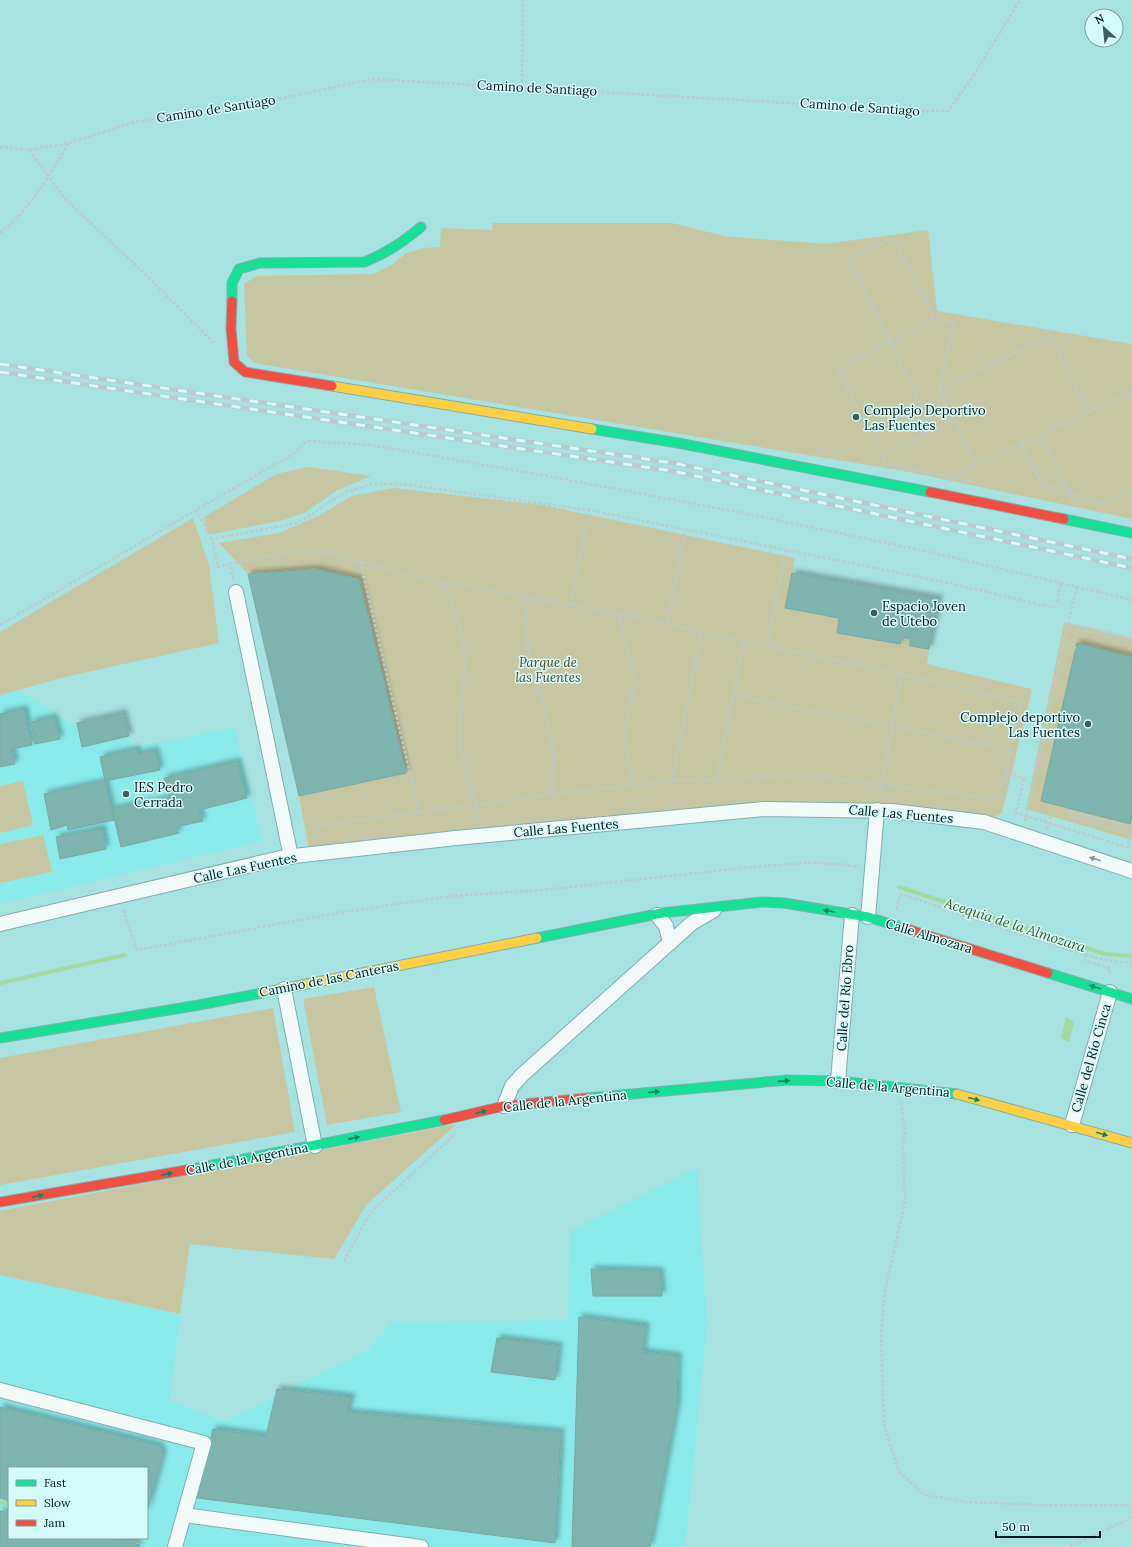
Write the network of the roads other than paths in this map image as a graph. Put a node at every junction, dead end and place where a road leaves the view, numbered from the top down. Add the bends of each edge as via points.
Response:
1 (421, 227) dead end
2 (1132, 533) edge
3 (236, 592) road end
4 (876, 810) junction
5 (292, 856) junction
6 (1132, 871) edge
7 (720, 907) junction
8 (672, 912) junction
9 (657, 915) junction
10 (852, 915) junction
11 (868, 918) junction
12 (0, 924) edge
13 (682, 932) junction
14 (670, 943) junction
15 (284, 989) junction
16 (1110, 992) junction
17 (1132, 999) edge
18 (0, 1038) edge
19 (838, 1081) junction
20 (504, 1106) junction
21 (1072, 1125) junction
22 (1132, 1143) edge
23 (315, 1146) junction
24 (0, 1202) edge
25 (0, 1390) edge
26 (184, 1515) junction
27 (175, 1547) edge
28 (421, 1547) edge

1 - 2 street via 403,242 364,262 260,263 239,269 232,283 231,328 234,362 245,372 678,444
3 - 5 street
4 - 5 street, Calle Las Fuentes via 764,809
6 -> 4 street, Calle Las Fuentes via 984,822
4 - 11 street
5 - 12 street, Calle Las Fuentes
7 - 8 street, Camino de las Canteras
10 -> 7 street, Calle Almozara via 784,903 748,903
7 - 13 street via 702,916
8 - 9 street, Camino de las Canteras
8 - 13 street via 679,920
9 - 14 street via 666,926
9 - 15 street, Camino de las Canteras
10 - 11 street, Calle Almozara
10 - 19 street, Calle del Río Ebro
16 -> 11 street, Calle Almozara
13 - 14 street
14 - 20 street via 522,1075 512,1086
15 - 18 street, Camino de las Canteras
15 - 23 street
16 - 17 street, Calle Almozara
16 - 21 street, Calle del Río Cinca
20 -> 19 street, Calle de la Argentina via 788,1080
19 -> 21 street, Calle de la Argentina via 953,1093
23 -> 20 street, Calle de la Argentina
21 -> 22 street, Calle de la Argentina
24 -> 23 street, Calle de la Argentina
25 - 26 street via 204,1442
26 - 27 street
26 - 28 street

